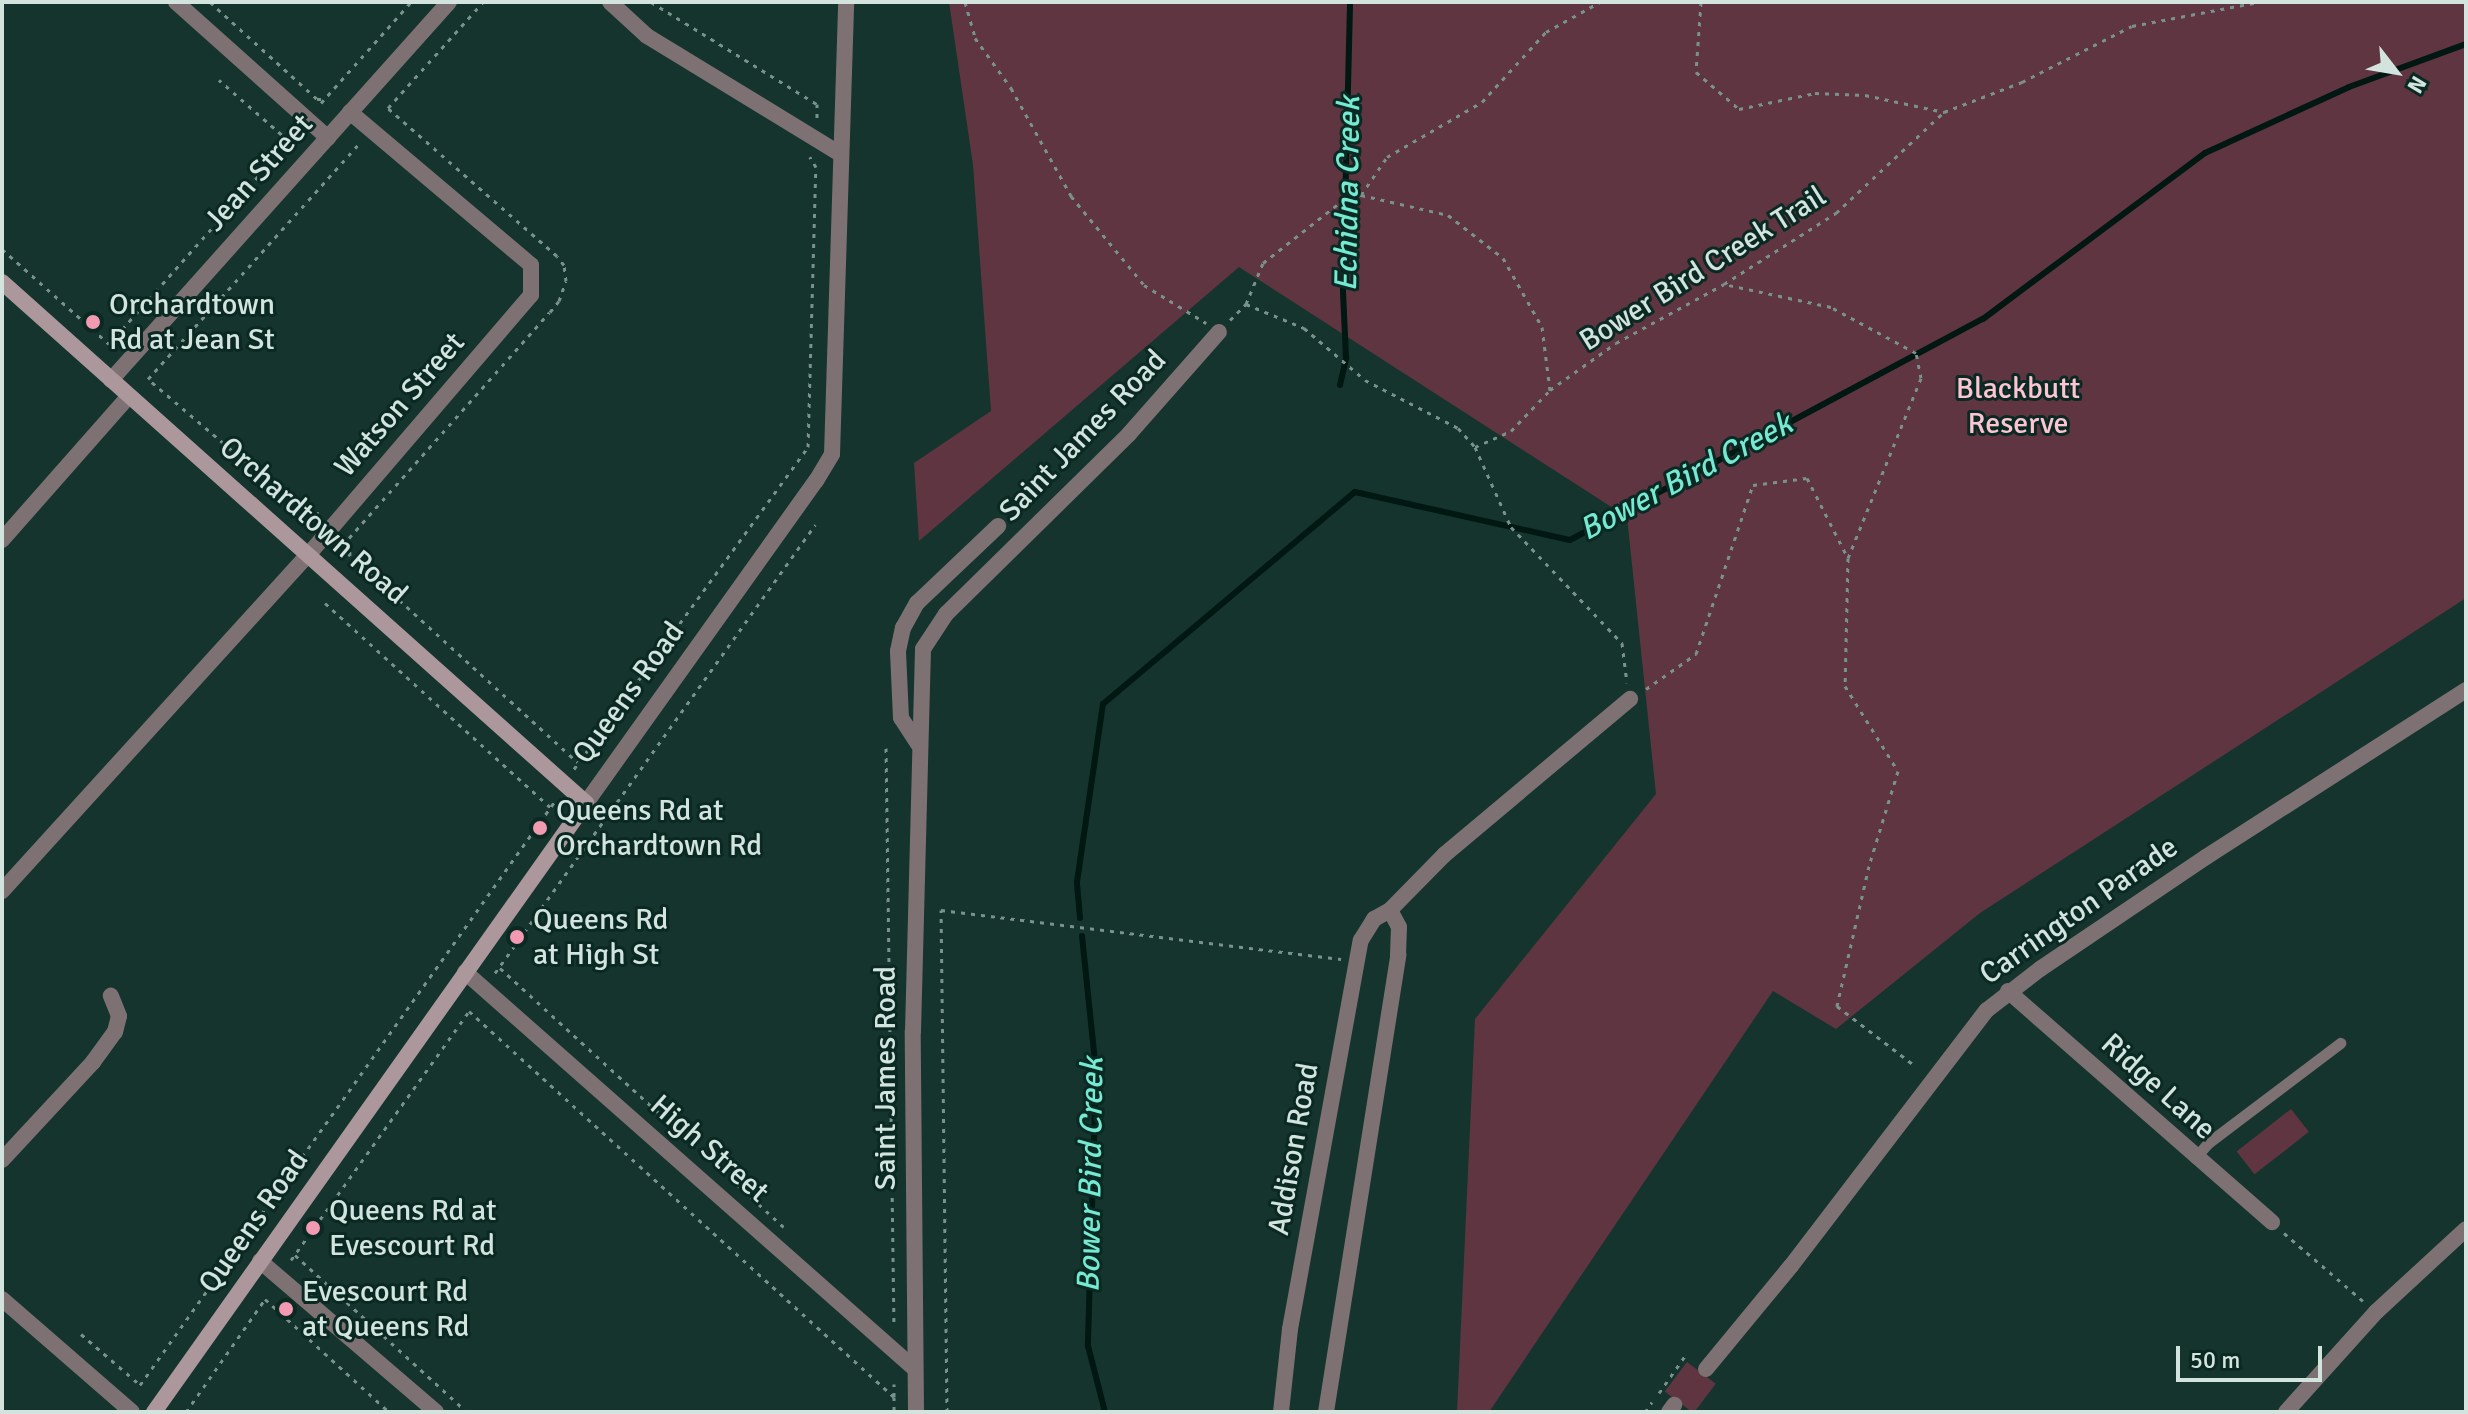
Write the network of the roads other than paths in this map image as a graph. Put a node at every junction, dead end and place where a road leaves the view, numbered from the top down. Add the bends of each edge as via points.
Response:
1 (176, 2) edge
2 (449, 2) edge
3 (610, 2) edge
4 (846, 2) edge
5 (350, 112) junction
6 (328, 138) junction
7 (839, 153) junction
8 (2, 282) edge
9 (1219, 332) road end
10 (111, 380) junction
11 (129, 396) junction
12 (998, 526) dead end
13 (2, 540) edge
14 (309, 554) junction
15 (2466, 690) edge
16 (1630, 699) road end
17 (918, 744) junction
18 (586, 803) junction
19 (2, 891) edge
20 (1390, 910) junction
21 (465, 972) junction
22 (2008, 991) junction
23 (111, 996) dead end
24 (2340, 1043) dead end
25 (2195, 1158) junction
26 (2, 1160) edge
27 (2272, 1222) road end
28 (2466, 1229) edge
29 (260, 1261) junction
30 (2, 1299) edge
31 (915, 1369) junction
32 (1706, 1369) dead end
33 (132, 1412) edge
34 (154, 1412) edge
35 (436, 1412) edge
36 (916, 1412) edge
37 (1281, 1412) edge
38 (1326, 1412) edge
39 (2286, 1412) edge

1 - 6 street
2 - 5 street, Jean Street
3 - 7 street via 647,36
4 - 7 street, Queens Road
5 - 6 street, Jean Street
5 - 14 street, Watson Street via 531,265 531,295
6 - 10 street, Jean Street
7 - 18 street, Queens Road via 832,454
8 - 10 street, Orchardtown Road
9 - 17 street, Saint James Road via 1129,434 930,633 921,660
10 - 11 street, Orchardtown Road
11 - 13 street
11 - 14 street, Orchardtown Road
12 - 17 street, Saint James Road via 925,594 903,628 898,651 901,718
14 - 18 street, Orchardtown Road
14 - 19 street, Watson Street
15 - 22 street, Carrington Parade
16 - 20 street, Addison Road via 1444,855
17 - 31 street, Saint James Road
18 - 21 street, Queens Road
20 - 37 street, Addison Road via 1374,919 1361,940 1290,1329
20 - 38 street via 1399,927 1398,955
21 - 29 street, Queens Road
21 - 31 street, High Street
22 - 25 street, Ridge Lane
22 - 32 street, Carrington Parade via 1987,1010
23 - 26 street via 119,1016 115,1032
24 - 25 lane
25 - 27 street, Ridge Lane
28 - 39 street via 2376,1312
29 - 34 street, Queens Road
29 - 35 street
30 - 33 street
31 - 36 street, Saint James Road

